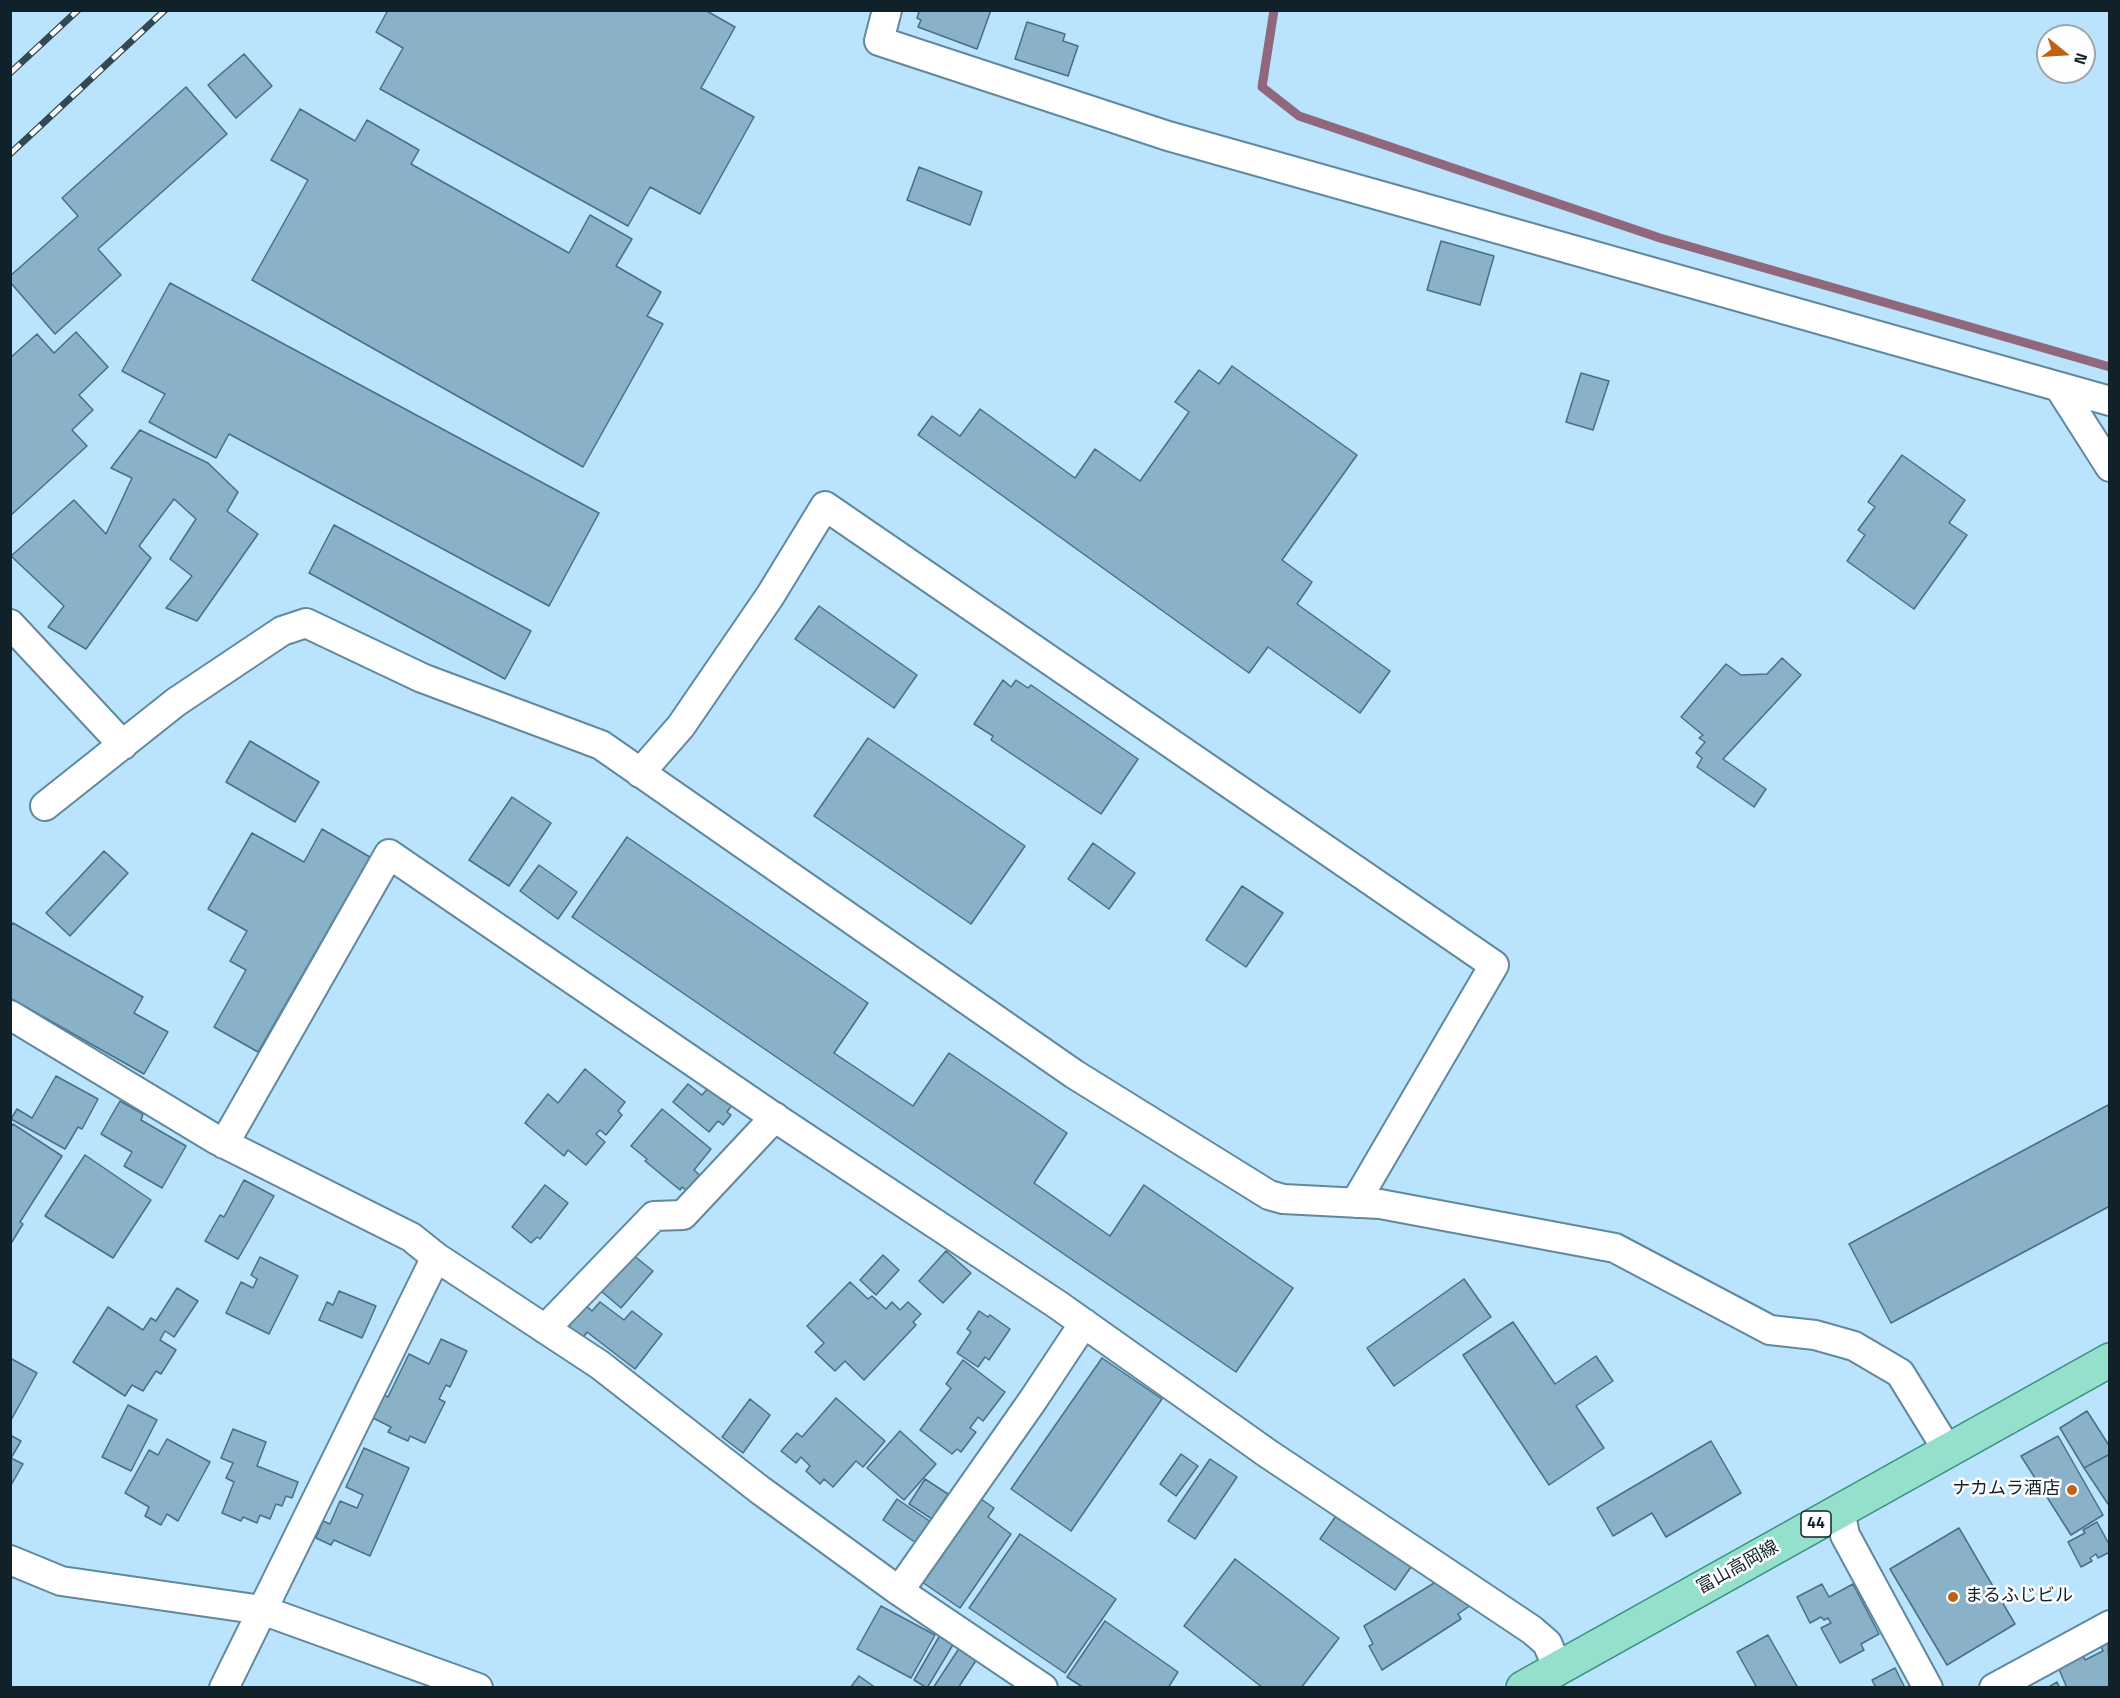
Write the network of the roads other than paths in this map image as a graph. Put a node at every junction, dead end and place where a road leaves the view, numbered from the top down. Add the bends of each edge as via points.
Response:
1 (887, 10) edge
2 (2060, 387) junction
3 (2109, 401) edge
4 (2109, 467) edge
5 (10, 624) edge
6 (123, 745) junction
7 (639, 773) junction
8 (45, 806) dead end
9 (10, 1015) edge
10 (775, 1117) junction
11 (224, 1144) junction
12 (1355, 1203) junction
13 (436, 1257) junction
14 (1084, 1323) junction
15 (545, 1329) junction
16 (2109, 1360) edge
17 (1948, 1450) junction
18 (1840, 1510) junction
19 (10, 1560) edge
20 (899, 1591) junction
21 (262, 1610) junction
22 (2109, 1625) edge
23 (1558, 1668) junction
24 (224, 1688) edge
25 (478, 1688) edge
26 (1043, 1688) edge
27 (1523, 1688) edge
28 (1928, 1688) edge
29 (1994, 1688) edge

1 - 2 street via 879,41 1168,136
2 - 3 street
2 - 4 street
5 - 6 street
6 - 7 street via 176,702 282,631 306,623 422,678 601,745
6 - 8 street
7 - 12 street via 1074,1074 1269,1195
7 - 12 street via 681,726 770,596 825,506 1494,965
9 - 11 street
10 - 11 street via 388,854
10 - 14 street
10 - 15 street via 683,1215 654,1216
11 - 13 street via 411,1237
12 - 17 street via 1380,1204 1615,1248 1770,1330 1815,1335 1854,1346 1900,1373
13 - 15 street
13 - 21 street
14 - 20 street
14 - 23 street via 1267,1453 1532,1630 1547,1643
15 - 20 street via 600,1365 760,1490
16 - 17 main road, 富山高岡線 / 44
17 - 18 main road, 富山高岡線 / 44
18 - 23 main road, 富山高岡線 / 44
18 - 28 street via 1845,1535
19 - 21 street via 61,1581
20 - 26 street
21 - 24 street
21 - 25 street
22 - 29 street
23 - 27 main road, 富山高岡線 / 44

